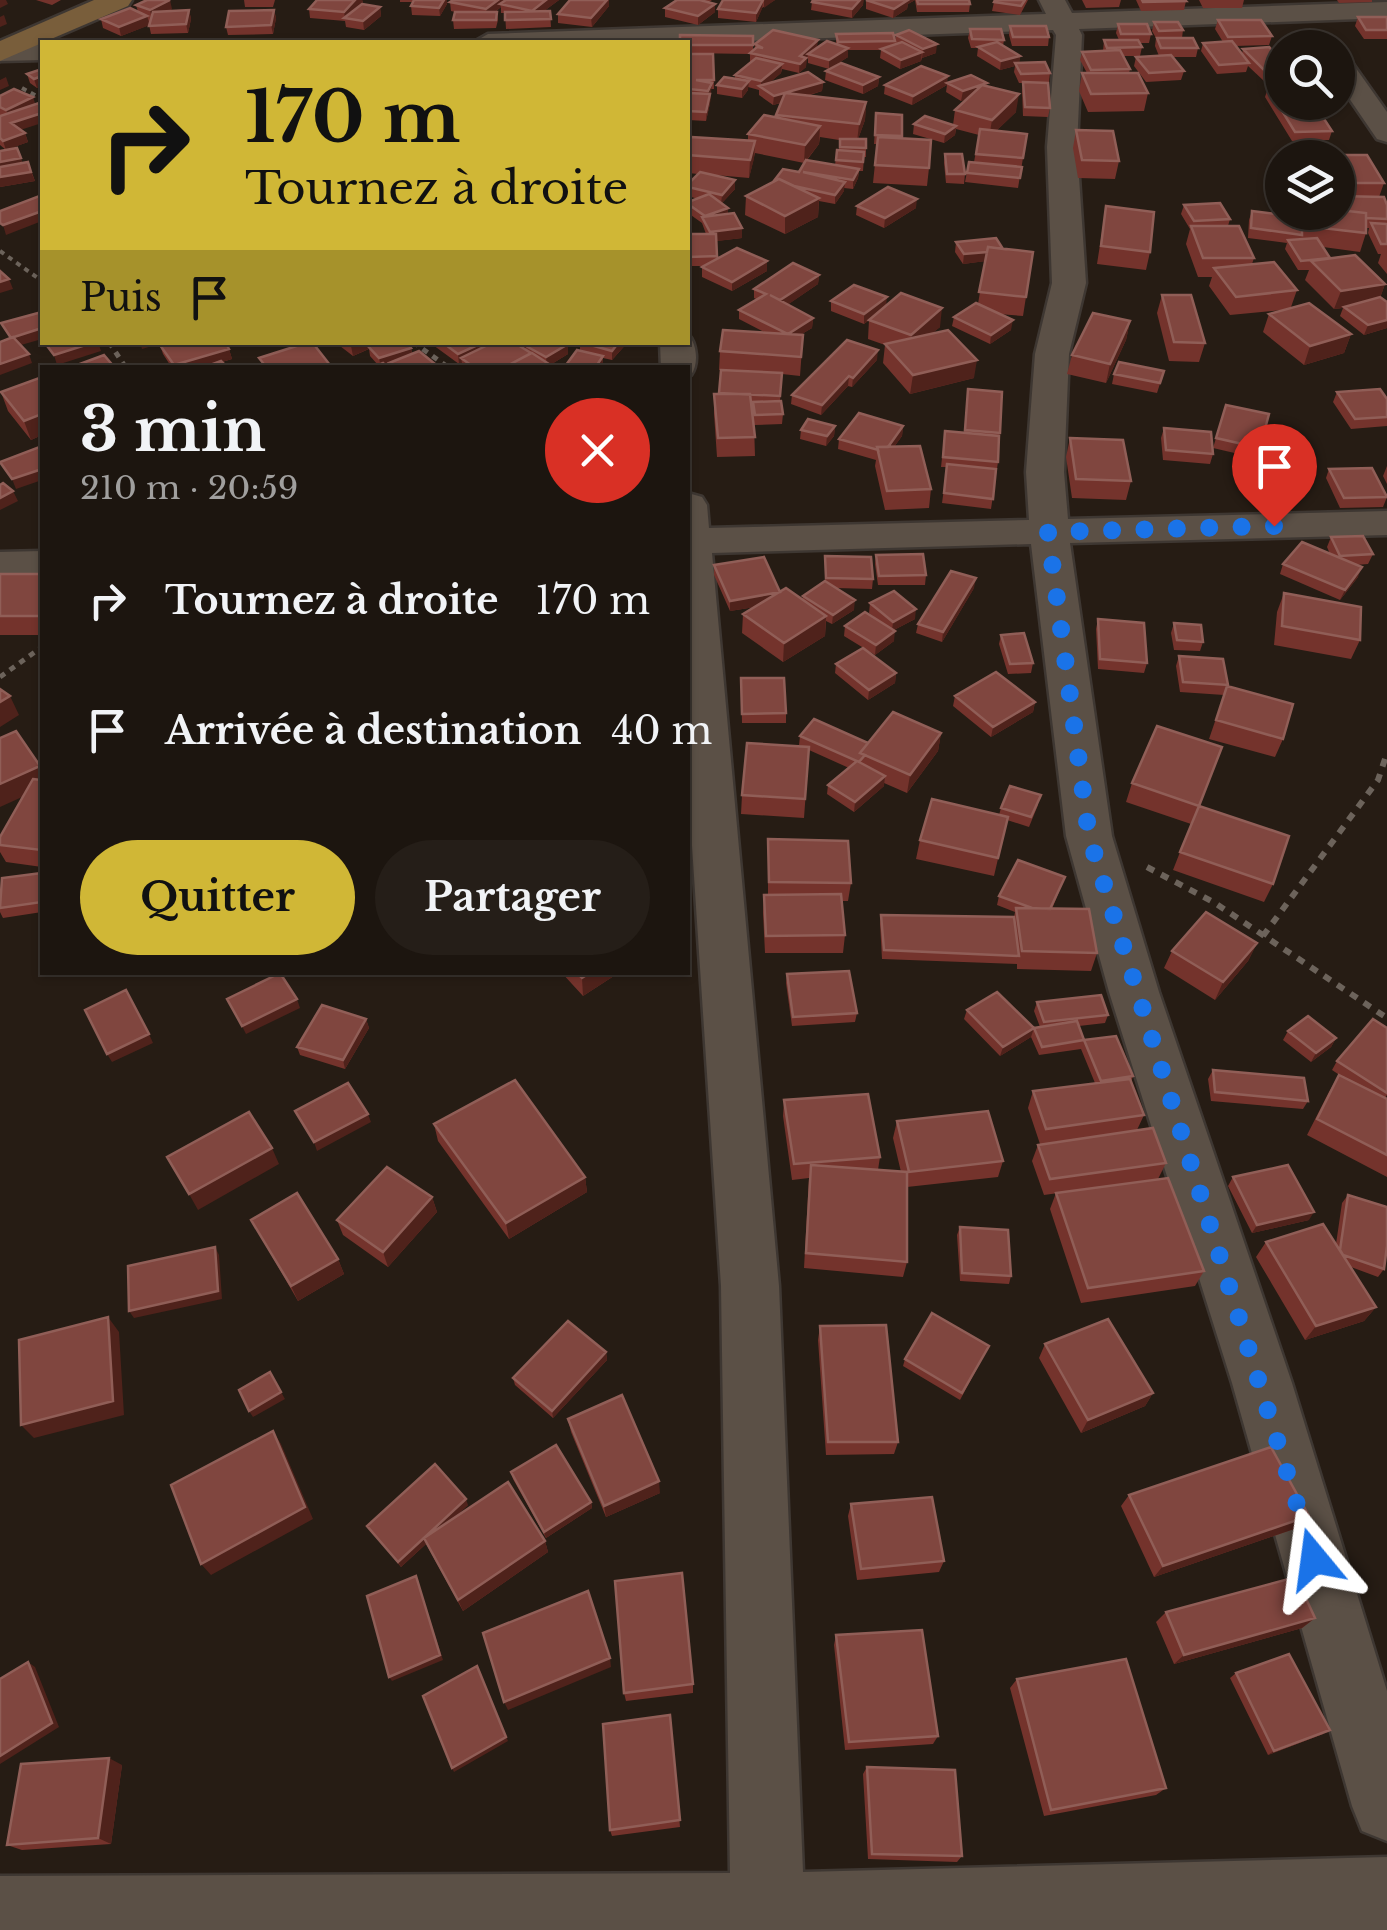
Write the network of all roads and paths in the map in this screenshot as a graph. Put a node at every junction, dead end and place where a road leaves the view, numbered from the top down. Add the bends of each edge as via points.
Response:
1 (118, 0) edge
2 (654, 0) edge
3 (1297, 6) edge
4 (1058, 10) edge
5 (1387, 10) edge
6 (1314, 30) edge
7 (658, 40) edge
8 (40, 52) edge
9 (0, 53) edge
10 (1355, 87) edge
11 (1387, 133) edge
12 (0, 251) edge
13 (40, 280) edge
14 (418, 345) edge
15 (444, 365) edge
16 (1387, 523) edge
17 (690, 529) edge
18 (1048, 532) junction
19 (690, 541) edge
20 (40, 564) edge
21 (0, 566) edge
22 (40, 648) edge
23 (0, 677) edge
24 (1387, 753) edge
25 (1089, 836) junction
26 (1263, 936) junction
27 (1387, 1018) edge
28 (1387, 1806) edge
29 (1387, 1894) edge
30 (0, 1913) edge
31 (768, 1920) edge

1 - 9 street
2 - 7 street
3 - 4 street
3 - 5 street
3 - 6 street
4 - 7 street
4 - 18 street via 1069,35 1062,147 1069,282 1052,354
8 - 9 street
10 - 11 street
12 - 13 path
14 - 15 path
16 - 18 street
17 - 18 street
18 - 25 street
19 - 31 street via 750,1286
20 - 21 street
22 - 23 path
24 - 26 path via 1378,780
25 - 26 path
25 - 28 street
26 - 27 path
29 - 31 street
30 - 31 street

